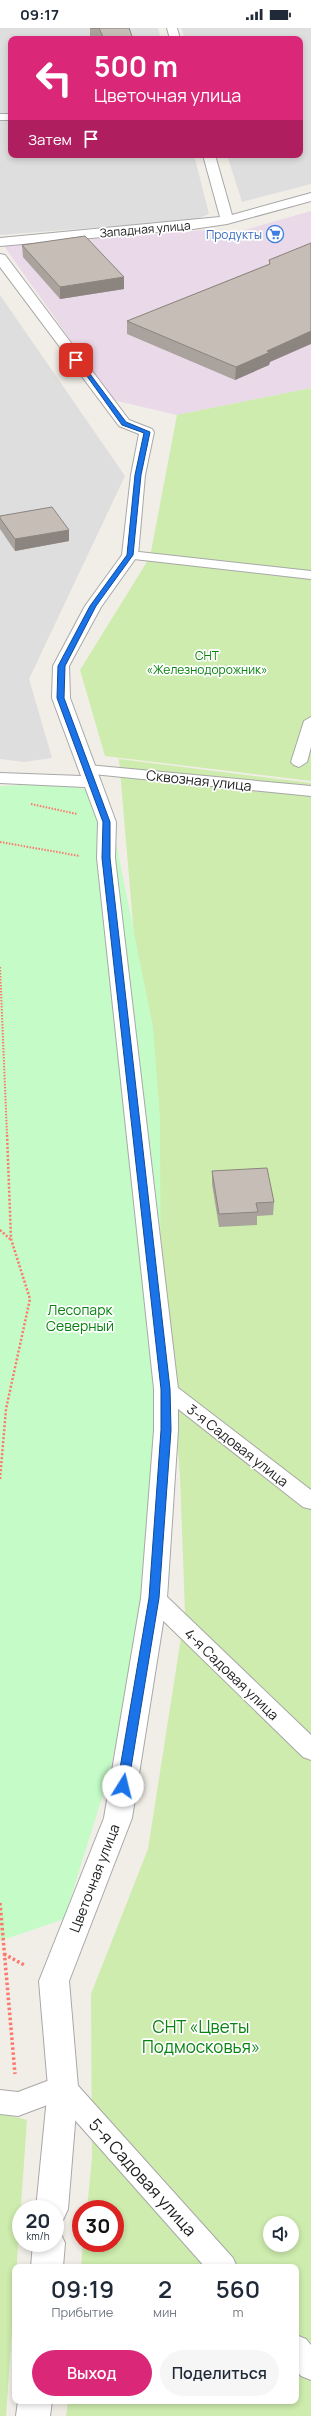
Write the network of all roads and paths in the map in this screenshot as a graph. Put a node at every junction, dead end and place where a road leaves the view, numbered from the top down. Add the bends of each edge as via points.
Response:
1 (210, 158) edge
2 (311, 197) edge
3 (227, 220) junction
4 (0, 242) edge
5 (0, 258) edge
6 (130, 555) junction
7 (311, 575) edge
8 (311, 721) edge
9 (299, 762) dead end
10 (90, 776) junction
11 (0, 778) edge
12 (311, 791) edge
13 (30, 804) dead end
14 (107, 822) junction
15 (0, 842) edge
16 (106, 858) junction
17 (0, 967) edge
18 (0, 1230) edge
19 (11, 1239) junction
20 (166, 1389) junction
21 (0, 1479) edge
22 (311, 1501) edge
23 (154, 1598) junction
24 (311, 1750) edge
25 (0, 1903) edge
26 (63, 2087) junction
27 (9, 2103) edge
28 (53, 2200) edge
29 (48, 2252) edge
30 (47, 2264) edge
31 (220, 2264) edge
32 (299, 2352) edge
33 (311, 2366) edge
34 (35, 2404) edge
35 (33, 2416) edge

1 - 3 street
2 - 3 street, Западная улица
3 - 4 street, Западная улица
5 - 6 street via 124,424 147,432 138,475
6 - 7 lane
6 - 10 street, Цветочная улица via 93,606 61,666 61,698
8 - 9 lane
10 - 11 street
10 - 12 lane, Сквозная улица
10 - 14 street, Цветочная улица
13 - 14 path
14 - 16 street, Цветочная улица
15 - 16 path
16 - 20 street, Цветочная улица
17 - 19 path
18 - 19 path
19 - 21 path via 30,1299 6,1409
20 - 22 lane, 3-я Садовая улица
20 - 23 street, Цветочная улица via 166,1430
23 - 24 lane, 4-я Садовая улица
23 - 26 street, Цветочная улица via 118,1818 54,1981
25 - 27 path
26 - 27 lane
26 - 28 street
26 - 31 lane, 5-я Садовая улица
29 - 30 street
32 - 33 lane
34 - 35 street

